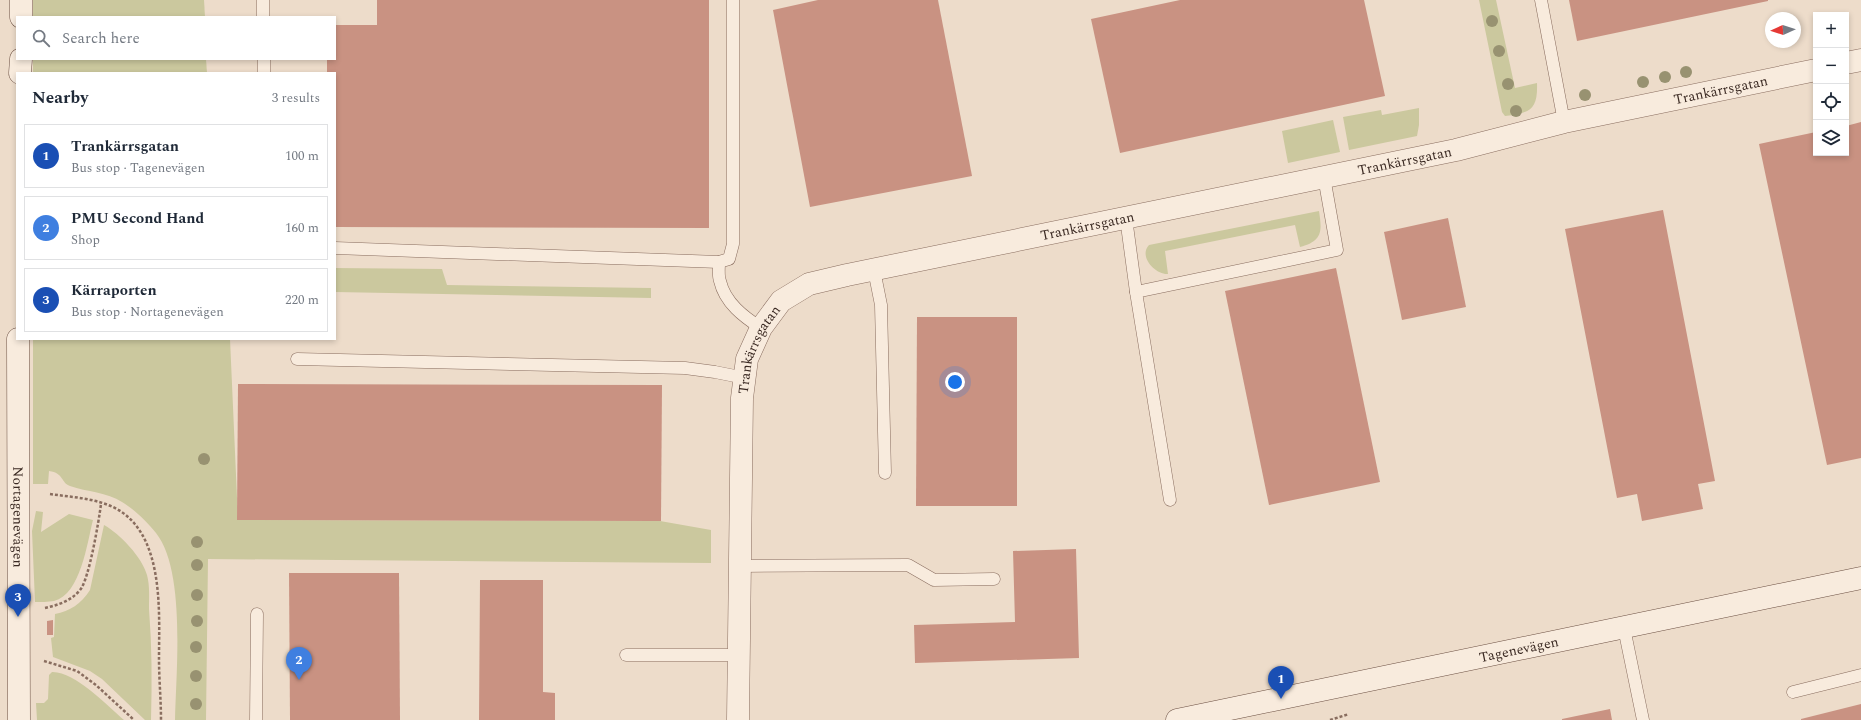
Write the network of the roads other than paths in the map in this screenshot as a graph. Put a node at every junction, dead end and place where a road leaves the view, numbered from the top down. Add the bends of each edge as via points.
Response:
1 (21, 0) edge
2 (263, 0) edge
3 (733, 0) edge
4 (1542, 0) edge
5 (21, 16) edge
6 (263, 16) edge
7 (21, 60) edge
8 (264, 60) edge
9 (1861, 60) edge
10 (1849, 62) edge
11 (1813, 71) edge
12 (20, 72) edge
13 (264, 72) edge
14 (1564, 122) junction
15 (1324, 177) junction
16 (1126, 218) junction
17 (336, 248) edge
18 (719, 262) junction
19 (874, 270) junction
20 (1136, 292) junction
21 (761, 328) junction
22 (18, 340) edge
23 (296, 359) dead end
24 (745, 378) junction
25 (885, 473) dead end
26 (1170, 500) dead end
27 (740, 566) junction
28 (1861, 578) edge
29 (994, 579) dead end
30 (257, 614) dead end
31 (1624, 628) junction
32 (738, 655) junction
33 (626, 656) dead end
34 (1861, 675) edge
35 (1793, 692) dead end
36 (18, 720) edge
37 (256, 720) edge
38 (738, 720) edge
39 (1177, 720) edge
40 (1643, 720) edge

1 - 5 street
2 - 6 lane
3 - 18 lane via 733,244 730,259
4 - 14 lane
7 - 12 street
8 - 13 lane
9 - 10 street
11 - 14 street, Trankärrsgatan
14 - 15 street, Trankärrsgatan via 1456,150
15 - 16 street, Trankärrsgatan
15 - 20 lane via 1337,250
16 - 19 street, Trankärrsgatan
16 - 20 lane
17 - 18 lane
18 - 21 lane via 720,282 728,299 740,314
19 - 21 street, Trankärrsgatan via 809,284 781,300
19 - 25 lane via 881,305
20 - 26 lane
21 - 24 street, Trankärrsgatan via 747,359
22 - 36 street, Nortagenevägen
23 - 24 lane via 685,368
24 - 27 street, Trankärrsgatan via 742,398
27 - 29 lane via 908,564 934,580
27 - 32 street, Trankärrsgatan
28 - 31 street, Tagenevägen
30 - 37 lane
31 - 39 street, Tagenevägen
31 - 40 lane
32 - 33 lane
32 - 38 street, Trankärrsgatan
34 - 35 lane

